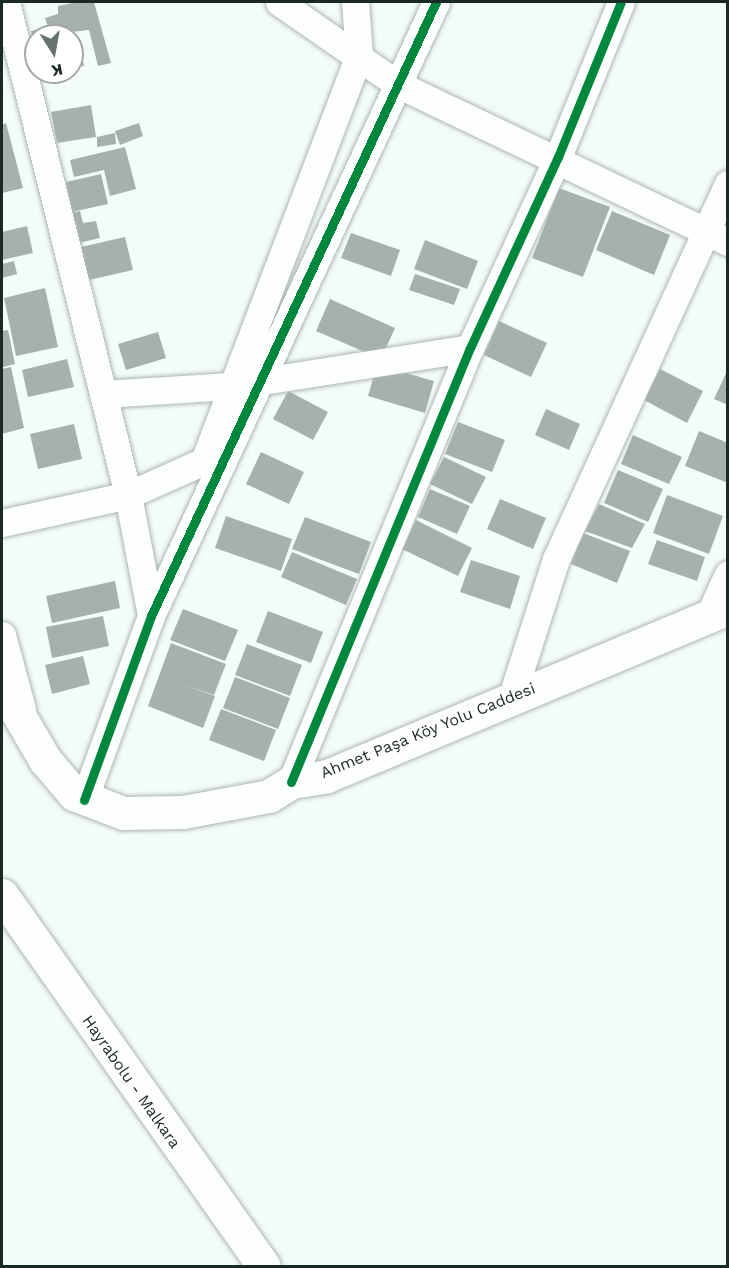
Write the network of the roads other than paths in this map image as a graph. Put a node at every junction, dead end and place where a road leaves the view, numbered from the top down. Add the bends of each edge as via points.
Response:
1 (6, 2) edge
2 (279, 2) edge
3 (355, 2) edge
4 (436, 2) edge
5 (621, 2) edge
6 (358, 56) junction
7 (399, 85) junction
8 (558, 157) junction
9 (728, 183) edge
10 (719, 237) edge
11 (470, 348) junction
12 (263, 380) junction
13 (231, 386) junction
14 (103, 394) junction
15 (128, 495) junction
16 (2, 523) edge
17 (728, 574) edge
18 (718, 612) edge
19 (151, 616) junction
20 (2, 635) edge
21 (2, 686) edge
22 (512, 696) junction
23 (29, 735) junction
24 (291, 782) junction
25 (84, 800) junction
26 (2, 895) edge
27 (264, 1266) edge

1 - 14 street
2 - 6 street
3 - 6 street
4 - 7 street
5 - 8 street
6 - 7 street
6 - 13 street
7 - 8 street
7 - 12 street
8 - 10 street
8 - 11 street
9 - 10 street
10 - 22 street via 622,405 576,512
11 - 12 street
11 - 24 street
12 - 13 street
12 - 19 street
13 - 14 street
13 - 15 street via 204,461
14 - 15 street
15 - 16 street
15 - 19 street
17 - 18 street
18 - 22 street, Ahmet Paşa Köy Yolu Caddesi
19 - 25 street
20 - 23 street
21 - 23 street, Ahmet Paşa Köy Yolu Caddesi
22 - 24 street, Ahmet Paşa Köy Yolu Caddesi via 327,776
23 - 25 street, Ahmet Paşa Köy Yolu Caddesi via 58,779
24 - 25 street, Ahmet Paşa Köy Yolu Caddesi via 269,796 183,812 123,813
26 - 27 street, Hayrabolu - Malkara

